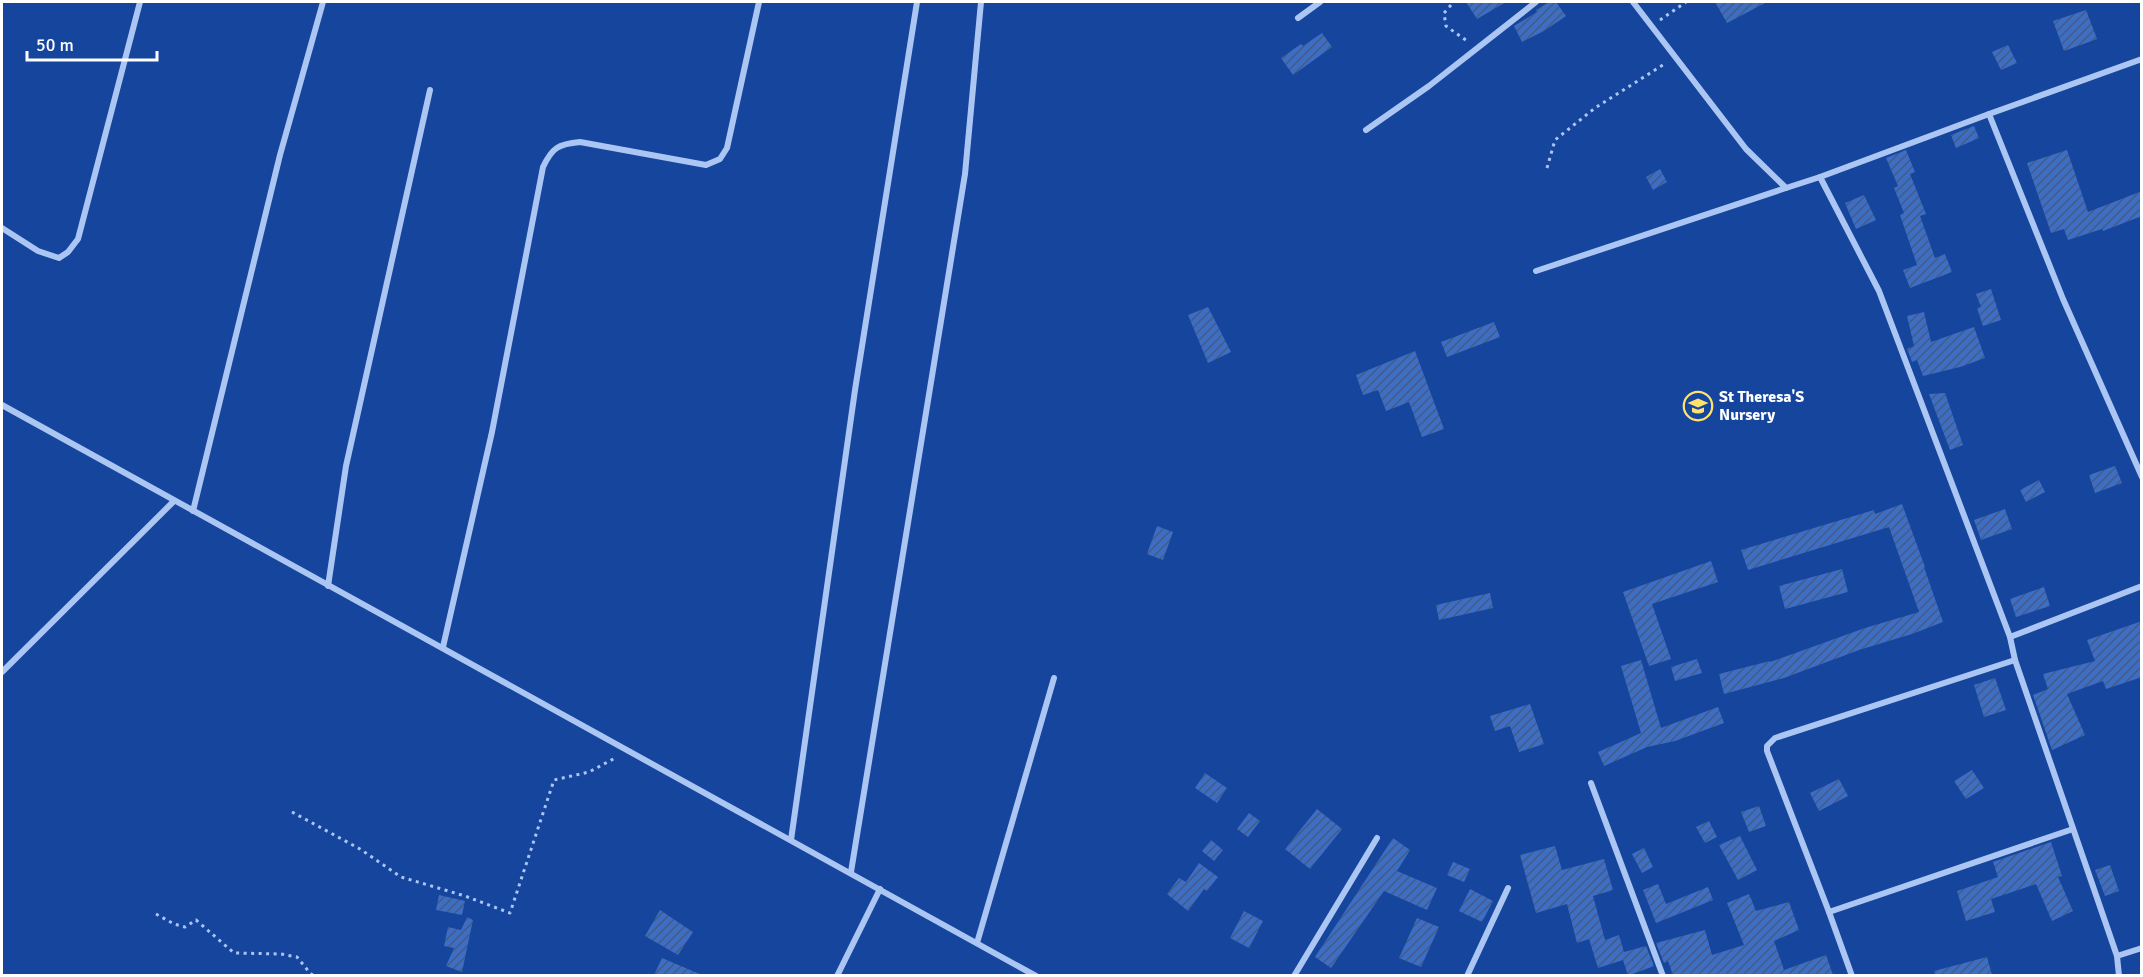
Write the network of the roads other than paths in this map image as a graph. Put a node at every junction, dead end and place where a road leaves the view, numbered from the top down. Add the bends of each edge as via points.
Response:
1 (140, 2) edge
2 (323, 2) edge
3 (759, 2) edge
4 (917, 2) edge
5 (981, 2) edge
6 (1320, 2) edge
7 (1536, 2) edge
8 (1633, 2) edge
9 (1298, 18) dead end
10 (2142, 59) edge
11 (430, 90) dead end
12 (1989, 114) junction
13 (1365, 130) dead end
14 (1820, 177) junction
15 (1786, 188) junction
16 (2, 228) edge
17 (1536, 271) dead end
18 (2, 405) edge
19 (2142, 477) edge
20 (174, 501) junction
21 (193, 511) junction
22 (328, 586) junction
23 (2142, 586) edge
24 (2010, 637) junction
25 (442, 647) junction
26 (2015, 660) junction
27 (2, 672) edge
28 (1054, 678) dead end
29 (1591, 783) dead end
30 (2073, 829) junction
31 (1377, 838) dead end
32 (791, 840) junction
33 (850, 872) junction
34 (1508, 888) dead end
35 (880, 889) junction
36 (1829, 912) junction
37 (977, 943) junction
38 (2142, 948) edge
39 (2117, 957) junction
40 (837, 975) edge
41 (1036, 975) edge
42 (1294, 975) edge
43 (1467, 975) edge
44 (1663, 975) edge
45 (1852, 975) edge
46 (2119, 975) edge

1 - 16 street via 78,239 59,258 38,251
2 - 21 street via 280,155
3 - 25 street via 727,148 720,159 706,165 580,142 566,143 551,151 543,167 492,432
4 - 32 street via 855,390
5 - 33 street via 965,174
6 - 9 street
7 - 13 street via 1429,86
8 - 15 street via 1746,149
10 - 12 street
11 - 22 street via 346,466
12 - 14 street
12 - 19 street via 2063,299
14 - 15 street
14 - 24 street via 1879,291
15 - 17 street
18 - 20 street
20 - 21 street
20 - 27 street
21 - 22 street
22 - 25 street
23 - 24 street
24 - 26 street
25 - 32 street
26 - 30 street
26 - 36 street via 1775,738 1767,746
28 - 37 street
29 - 44 street
30 - 36 street
30 - 39 street
31 - 42 street
32 - 33 street
33 - 35 street
34 - 43 street
35 - 37 street
35 - 40 street
36 - 45 street
37 - 41 street
38 - 39 street
39 - 46 street

